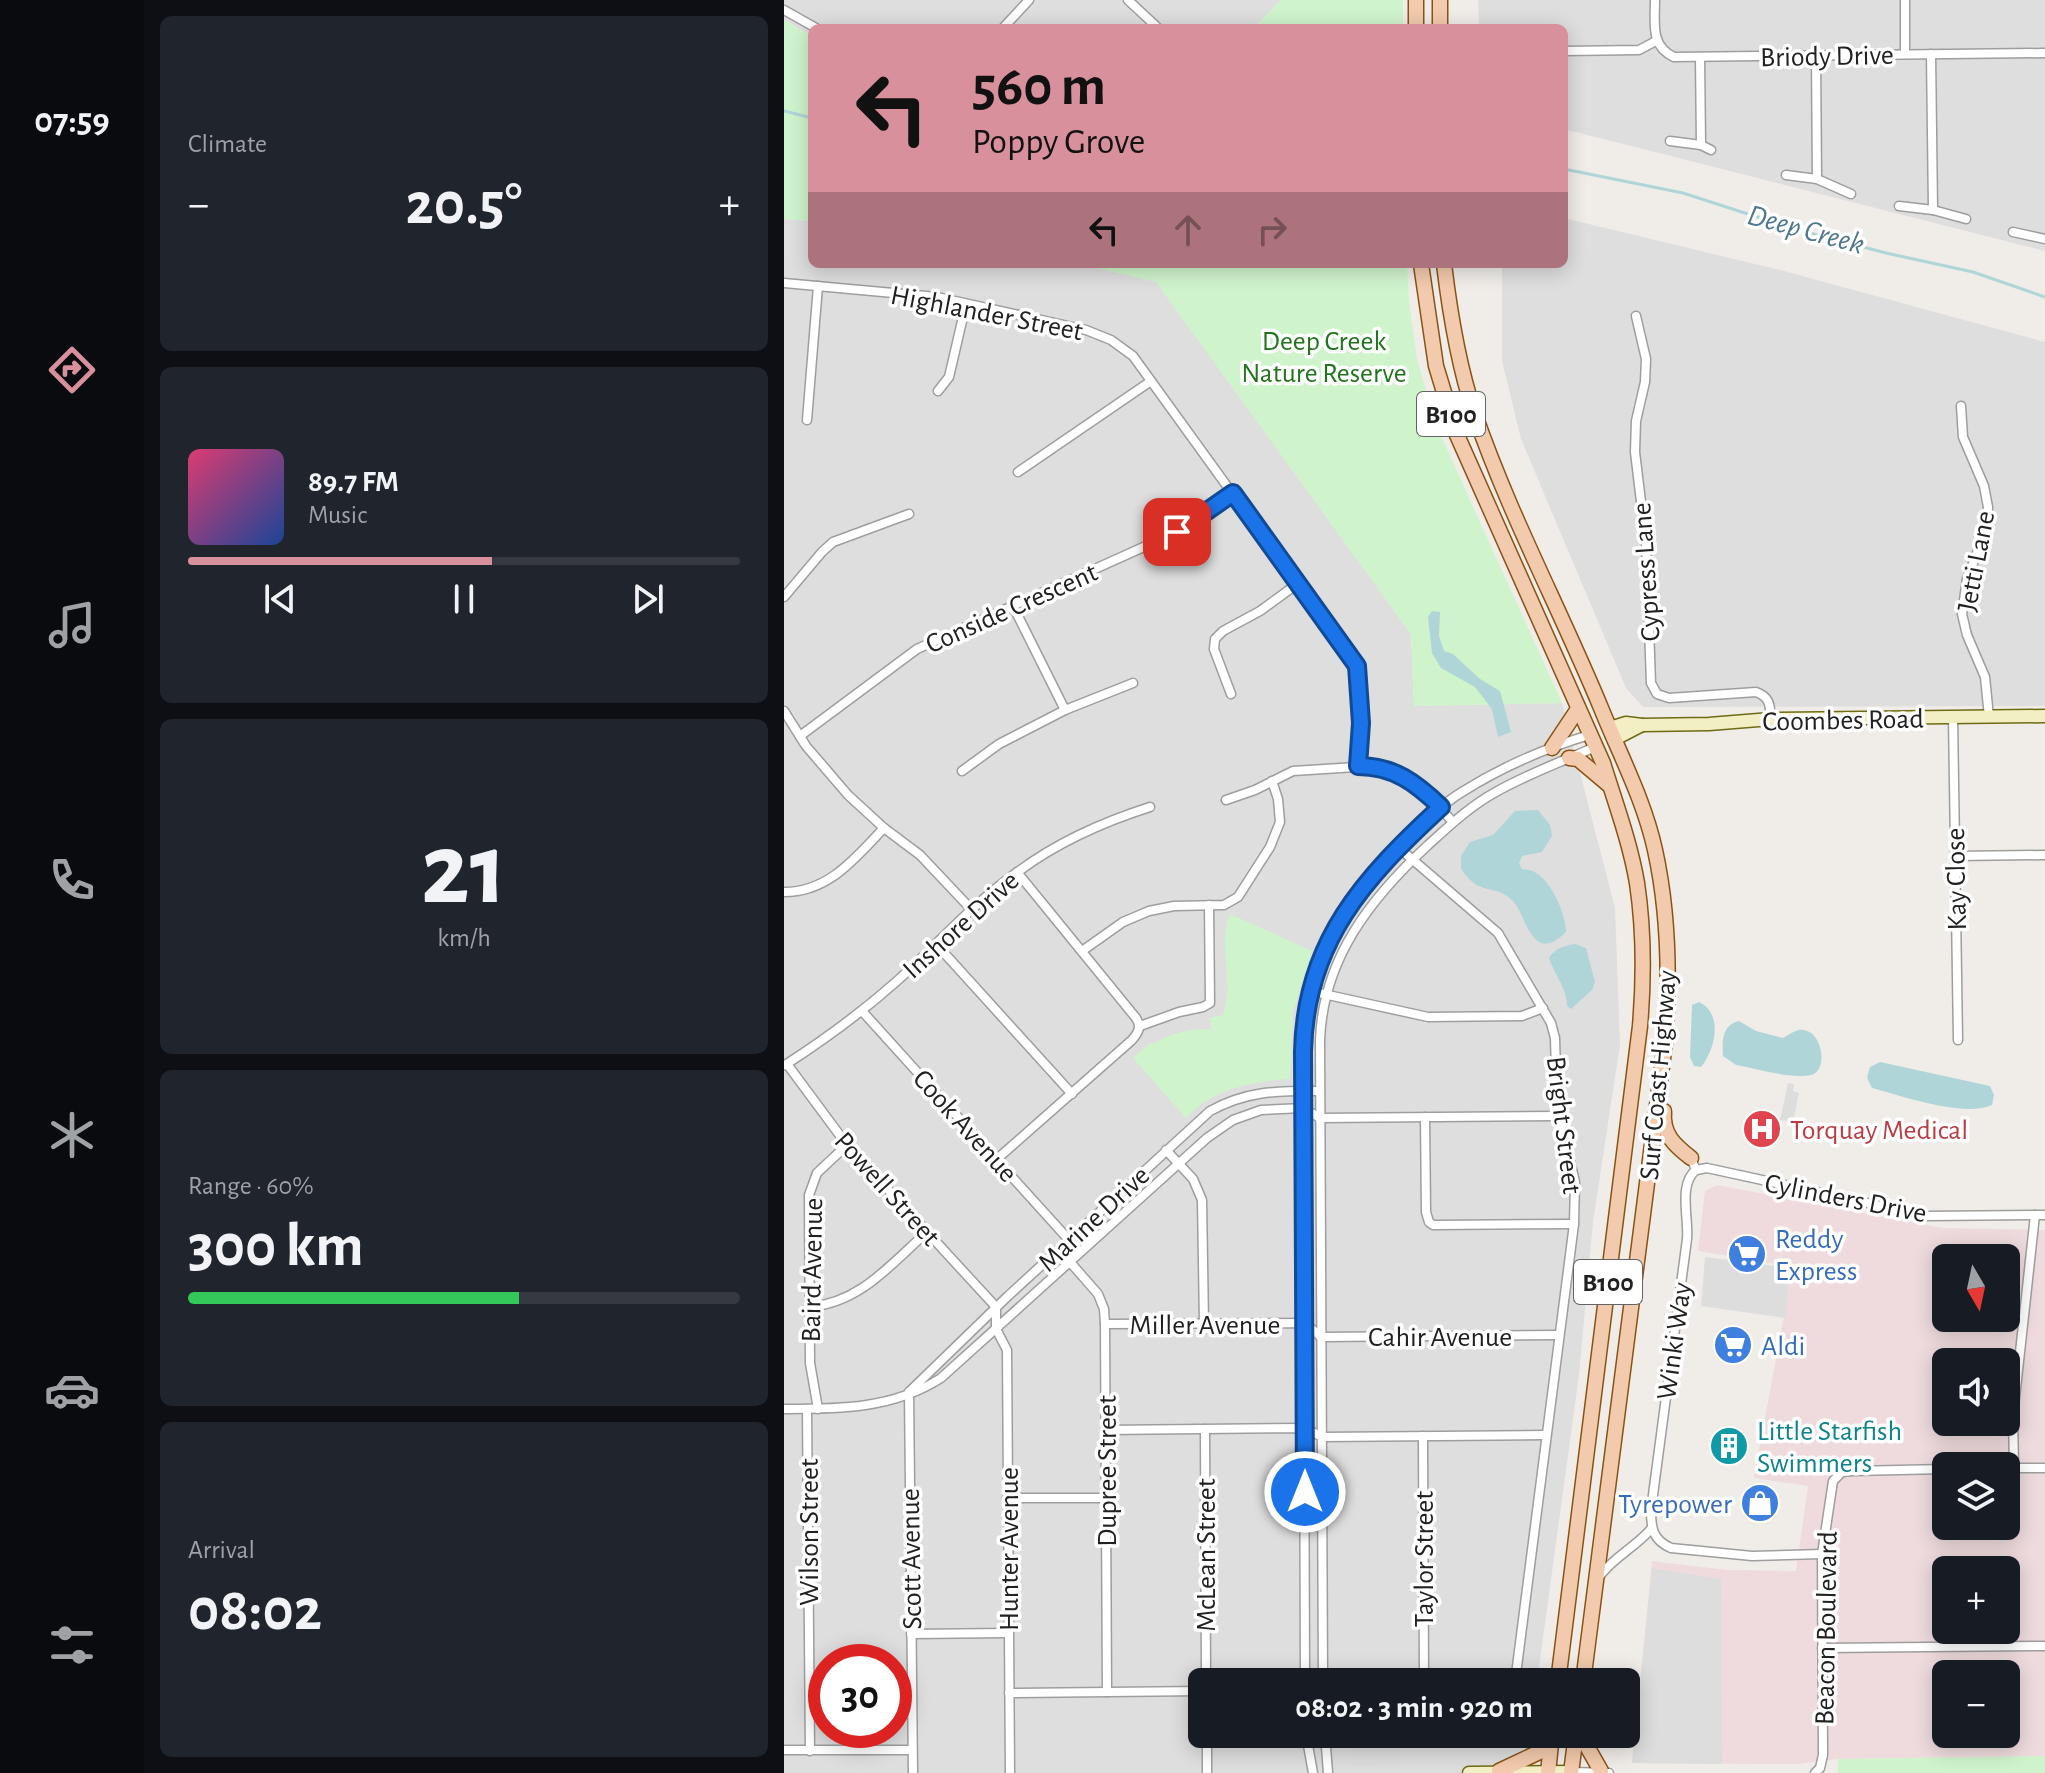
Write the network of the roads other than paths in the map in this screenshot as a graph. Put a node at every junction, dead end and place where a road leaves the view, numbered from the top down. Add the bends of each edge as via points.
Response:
1 (1029, 0) edge
2 (1128, 0) edge
3 (1416, 0) edge
4 (1440, 0) edge
5 (1655, 0) edge
6 (1905, 0) edge
7 (784, 10) edge
8 (809, 24) edge
9 (1007, 24) edge
10 (1154, 24) edge
11 (1416, 24) edge
12 (1440, 24) edge
13 (1656, 41) junction
14 (1568, 51) edge
15 (2045, 53) edge
16 (1905, 54) junction
17 (1931, 54) junction
18 (1816, 56) junction
19 (1700, 57) junction
20 (1670, 141) dead end
21 (1701, 145) junction
22 (1711, 150) dead end
23 (1786, 175) dead end
24 (1817, 179) junction
25 (1851, 194) dead end
26 (1899, 206) dead end
27 (1933, 210) junction
28 (1966, 219) dead end
29 (2013, 232) dead end
30 (2045, 239) edge
31 (1422, 268) edge
32 (1444, 268) edge
33 (784, 283) edge
34 (818, 286) junction
35 (966, 304) junction
36 (1636, 316) dead end
37 (1151, 381) junction
38 (938, 391) dead end
39 (1961, 406) dead end
40 (807, 420) dead end
41 (1018, 472) dead end
42 (1233, 493) junction
43 (909, 514) dead end
44 (1528, 547) junction
45 (1509, 556) junction
46 (1297, 584) junction
47 (784, 597) edge
48 (1013, 606) junction
49 (1133, 683) dead end
50 (1231, 694) dead end
51 (1578, 709) junction
52 (1065, 710) junction
53 (784, 711) edge
54 (2045, 716) edge
55 (1953, 717) junction
56 (1989, 717) junction
57 (1771, 719) junction
58 (1613, 734) junction
59 (800, 736) junction
60 (1592, 741) junction
61 (1552, 748) junction
62 (1569, 758) junction
63 (1358, 766) junction
64 (962, 771) dead end
65 (1272, 781) junction
66 (1610, 786) junction
67 (1226, 800) dead end
68 (1150, 807) dead end
69 (1441, 807) junction
70 (1453, 822) junction
71 (884, 828) junction
72 (1399, 848) junction
73 (2045, 855) edge
74 (1955, 856) junction
75 (1413, 859) junction
76 (1017, 872) junction
77 (784, 892) edge
78 (1209, 905) junction
79 (971, 909) junction
80 (936, 944) junction
81 (1082, 951) junction
82 (1310, 991) junction
83 (1326, 994) junction
84 (1543, 1008) junction
85 (862, 1011) junction
86 (1140, 1026) junction
87 (1958, 1040) dead end
88 (1665, 1043) junction
89 (786, 1065) edge
90 (1303, 1091) junction
91 (1320, 1091) junction
92 (1072, 1094) junction
93 (1303, 1108) junction
94 (1558, 1116) junction
95 (1425, 1117) junction
96 (1320, 1118) junction
97 (847, 1145) junction
98 (1166, 1150) junction
99 (997, 1159) junction
100 (1179, 1163) junction
101 (1694, 1164) junction
102 (2035, 1215) junction
103 (2045, 1215) edge
104 (1574, 1224) junction
105 (927, 1232) junction
106 (1069, 1240) junction
107 (1070, 1262) junction
108 (809, 1307) junction
109 (996, 1307) junction
110 (1305, 1323) junction
111 (1105, 1324) junction
112 (1204, 1324) junction
113 (996, 1329) junction
114 (1559, 1335) junction
115 (1321, 1337) junction
116 (909, 1392) junction
117 (784, 1409) edge
118 (807, 1409) junction
119 (818, 1409) junction
120 (1305, 1428) junction
121 (1205, 1429) junction
122 (1105, 1430) junction
123 (1546, 1435) junction
124 (1423, 1436) junction
125 (1322, 1437) junction
126 (2011, 1452) edge
127 (2020, 1468) edge
128 (2045, 1468) edge
129 (1932, 1469) edge
130 (1007, 1498) junction
131 (1106, 1498) junction
132 (1651, 1529) junction
133 (1822, 1554) junction
134 (1597, 1580) junction
135 (1008, 1633) junction
136 (911, 1634) junction
137 (2045, 1646) edge
138 (1822, 1648) junction
139 (1206, 1668) edge
140 (1305, 1668) edge
141 (1323, 1668) edge
142 (1424, 1668) edge
143 (1517, 1668) edge
144 (1560, 1668) edge
145 (1585, 1668) edge
146 (1188, 1691) edge
147 (1107, 1692) junction
148 (1009, 1693) junction
149 (1207, 1748) edge
150 (1309, 1748) edge
151 (1326, 1748) edge
152 (1538, 1748) edge
153 (1550, 1748) edge
154 (1575, 1748) edge
155 (1588, 1748) edge
156 (784, 1750) edge
157 (911, 1750) junction
158 (810, 1751) junction
159 (1499, 1771) edge
160 (1548, 1772) edge
161 (1571, 1772) edge
162 (1605, 1772) edge
163 (913, 1773) edge
164 (1010, 1773) edge
165 (1207, 1773) edge
166 (1313, 1773) edge
167 (1328, 1773) edge
168 (1469, 1773) edge
169 (1815, 1773) edge

1 - 9 street
2 - 10 street
3 - 11 main road
4 - 12 main road
5 - 13 street
6 - 16 street
7 - 8 street
13 - 14 street via 1639,50
13 - 19 street, Briody Drive via 1674,57
15 - 17 street, Briody Drive
16 - 17 street, Briody Drive
16 - 18 street, Briody Drive
17 - 27 street
18 - 19 street, Briody Drive
18 - 24 street
19 - 21 street
20 - 21 street
21 - 22 street
23 - 24 street
24 - 25 street
26 - 27 street
27 - 28 street
29 - 30 street
31 - 45 main road, Surf Coast Highway / B100 via 1436,366 1457,435
32 - 44 main road, Surf Coast Highway / B100 via 1451,325 1474,412
33 - 34 street, Highlander Street
34 - 35 street, Highlander Street
34 - 40 street
35 - 37 street, Highlander Street via 1099,335 1123,347
35 - 38 street via 949,377
36 - 57 street, Cypress Lane via 1646,359 1635,444 1646,543 1651,683 1657,694 1669,698 1756,692 1770,702
37 - 41 street
37 - 42 street, Highlander Street
39 - 56 street, Jetti Lane via 1963,437 1988,507 1962,614 1985,677
42 - 46 street, Highlander Street
42 - 48 street, Conside Crescent via 1177,532
43 - 47 street via 833,542
44 - 45 main road
44 - 58 main road, Surf Coast Highway / B100
45 - 51 main road, Surf Coast Highway / B100
46 - 50 street via 1215,639
46 - 63 street, Highlander Street via 1357,666
48 - 52 street
48 - 59 street, Conside Crescent via 917,649
49 - 52 street
51 - 60 main road, Surf Coast Highway / B100
51 - 61 main road
52 - 64 street via 999,744
53 - 59 street
54 - 56 street, Coombes Road
55 - 56 street, Coombes Road
55 - 57 street, Coombes Road
55 - 74 street, Kay Close
57 - 58 street, Coombes Road via 1642,725
58 - 60 main road
58 - 88 main road, Surf Coast Highway / B100 via 1643,809 1663,894
59 - 71 street via 836,782
60 - 61 street
60 - 62 street
60 - 66 main road, Surf Coast Highway / B100
61 - 69 street via 1482,780
62 - 66 main road via 1578,759
62 - 70 street via 1493,793
63 - 65 street via 1293,771
63 - 69 street via 1393,770
65 - 67 street
65 - 78 street via 1280,822 1270,847 1238,897
66 - 144 main road, Surf Coast Highway / B100 via 1636,882 1644,986
68 - 76 street, Inshore Drive via 1114,818
69 - 70 street
69 - 72 street
70 - 75 street
71 - 77 street via 828,881
71 - 79 street via 920,855
72 - 75 street, Bright Street
72 - 82 street via 1344,912 1321,955
73 - 74 street
74 - 87 street, Kay Close
75 - 83 street via 1351,933
75 - 84 street, Bright Street via 1498,933
76 - 79 street, Inshore Drive
76 - 81 street
78 - 81 street via 1149,911
78 - 86 street via 1210,1003
79 - 80 street, Inshore Drive
80 - 85 street, Inshore Drive
80 - 92 street
81 - 86 street
82 - 83 street
82 - 90 street
83 - 84 street via 1428,1017 1522,1016
83 - 91 street via 1320,1025
84 - 94 street, Bright Street via 1555,1038
85 - 89 street, Inshore Drive
85 - 99 street, Cook Avenue
86 - 92 street
88 - 101 main road via 1665,1127
88 - 134 main road, Surf Coast Highway / B100
89 - 97 street, Powell Street
90 - 91 street, Marine Drive
90 - 93 street
90 - 98 street, Marine Drive via 1255,1093 1225,1103
91 - 96 street
92 - 99 street
93 - 96 street
93 - 100 street, Marine Drive via 1261,1110 1233,1120
93 - 110 street
94 - 95 street
94 - 104 street, Bright Street via 1575,1182
95 - 96 street
95 - 104 street via 1426,1212 1433,1225
96 - 115 street
97 - 105 street, Powell Street
97 - 108 street, Baird Avenue via 817,1173 810,1187
98 - 100 street
98 - 106 street, Marine Drive
99 - 106 street, Cook Avenue
100 - 107 street, Marine Drive
100 - 112 street via 1202,1200
101 - 102 street, Cylinders Drive via 1927,1216
101 - 132 street, Winki Way via 1686,1188 1689,1222
102 - 103 street, Cylinders Drive
102 - 126 street
104 - 114 street, Bright Street
105 - 108 street via 853,1296
105 - 109 street, Powell Street
106 - 107 street
106 - 109 street, Marine Drive
107 - 111 street, Dupree Street via 1098,1294
107 - 113 street, Marine Drive
108 - 119 street, Baird Avenue
109 - 113 street, Hunter Avenue
109 - 116 street, Marine Drive
110 - 112 street, Miller Avenue
110 - 115 street
110 - 120 street
111 - 112 street, Miller Avenue
111 - 122 street, Dupree Street
113 - 116 street, Marine Drive via 941,1378
113 - 130 street, Hunter Avenue via 1007,1350
114 - 115 street, Cahir Avenue
114 - 123 street, Bright Street
115 - 125 street
116 - 119 street, Marine Drive via 868,1407
116 - 136 street, Scott Avenue
117 - 118 street, Marine Drive
118 - 119 street, Marine Drive
118 - 158 street, Wilson Street
120 - 121 street
120 - 125 street
120 - 140 street
121 - 122 street
121 - 139 street, McLean Street
122 - 131 street, Dupree Street
123 - 124 street
123 - 143 street, Bright Street
124 - 125 street
124 - 142 street, Taylor Street
125 - 141 street
127 - 128 street
129 - 133 street, Beacon Boulevard via 1842,1472 1833,1481
130 - 131 street
130 - 135 street, Hunter Avenue
131 - 147 street, Dupree Street
132 - 133 street via 1671,1548 1752,1556
132 - 134 street
133 - 138 street, Beacon Boulevard
134 - 145 main road, Surf Coast Highway / B100
135 - 136 street
135 - 148 street, Hunter Avenue
136 - 157 street, Scott Avenue
137 - 138 street
138 - 169 street, Beacon Boulevard via 1823,1755
146 - 147 street
147 - 148 street
148 - 164 street, Hunter Avenue
149 - 165 street
150 - 166 street
151 - 167 street
152 - 159 main road
153 - 160 main road
154 - 161 main road
155 - 162 main road
156 - 158 street
157 - 158 street
157 - 163 street, Scott Avenue
159 - 160 street
159 - 168 street
160 - 161 street
161 - 162 street

